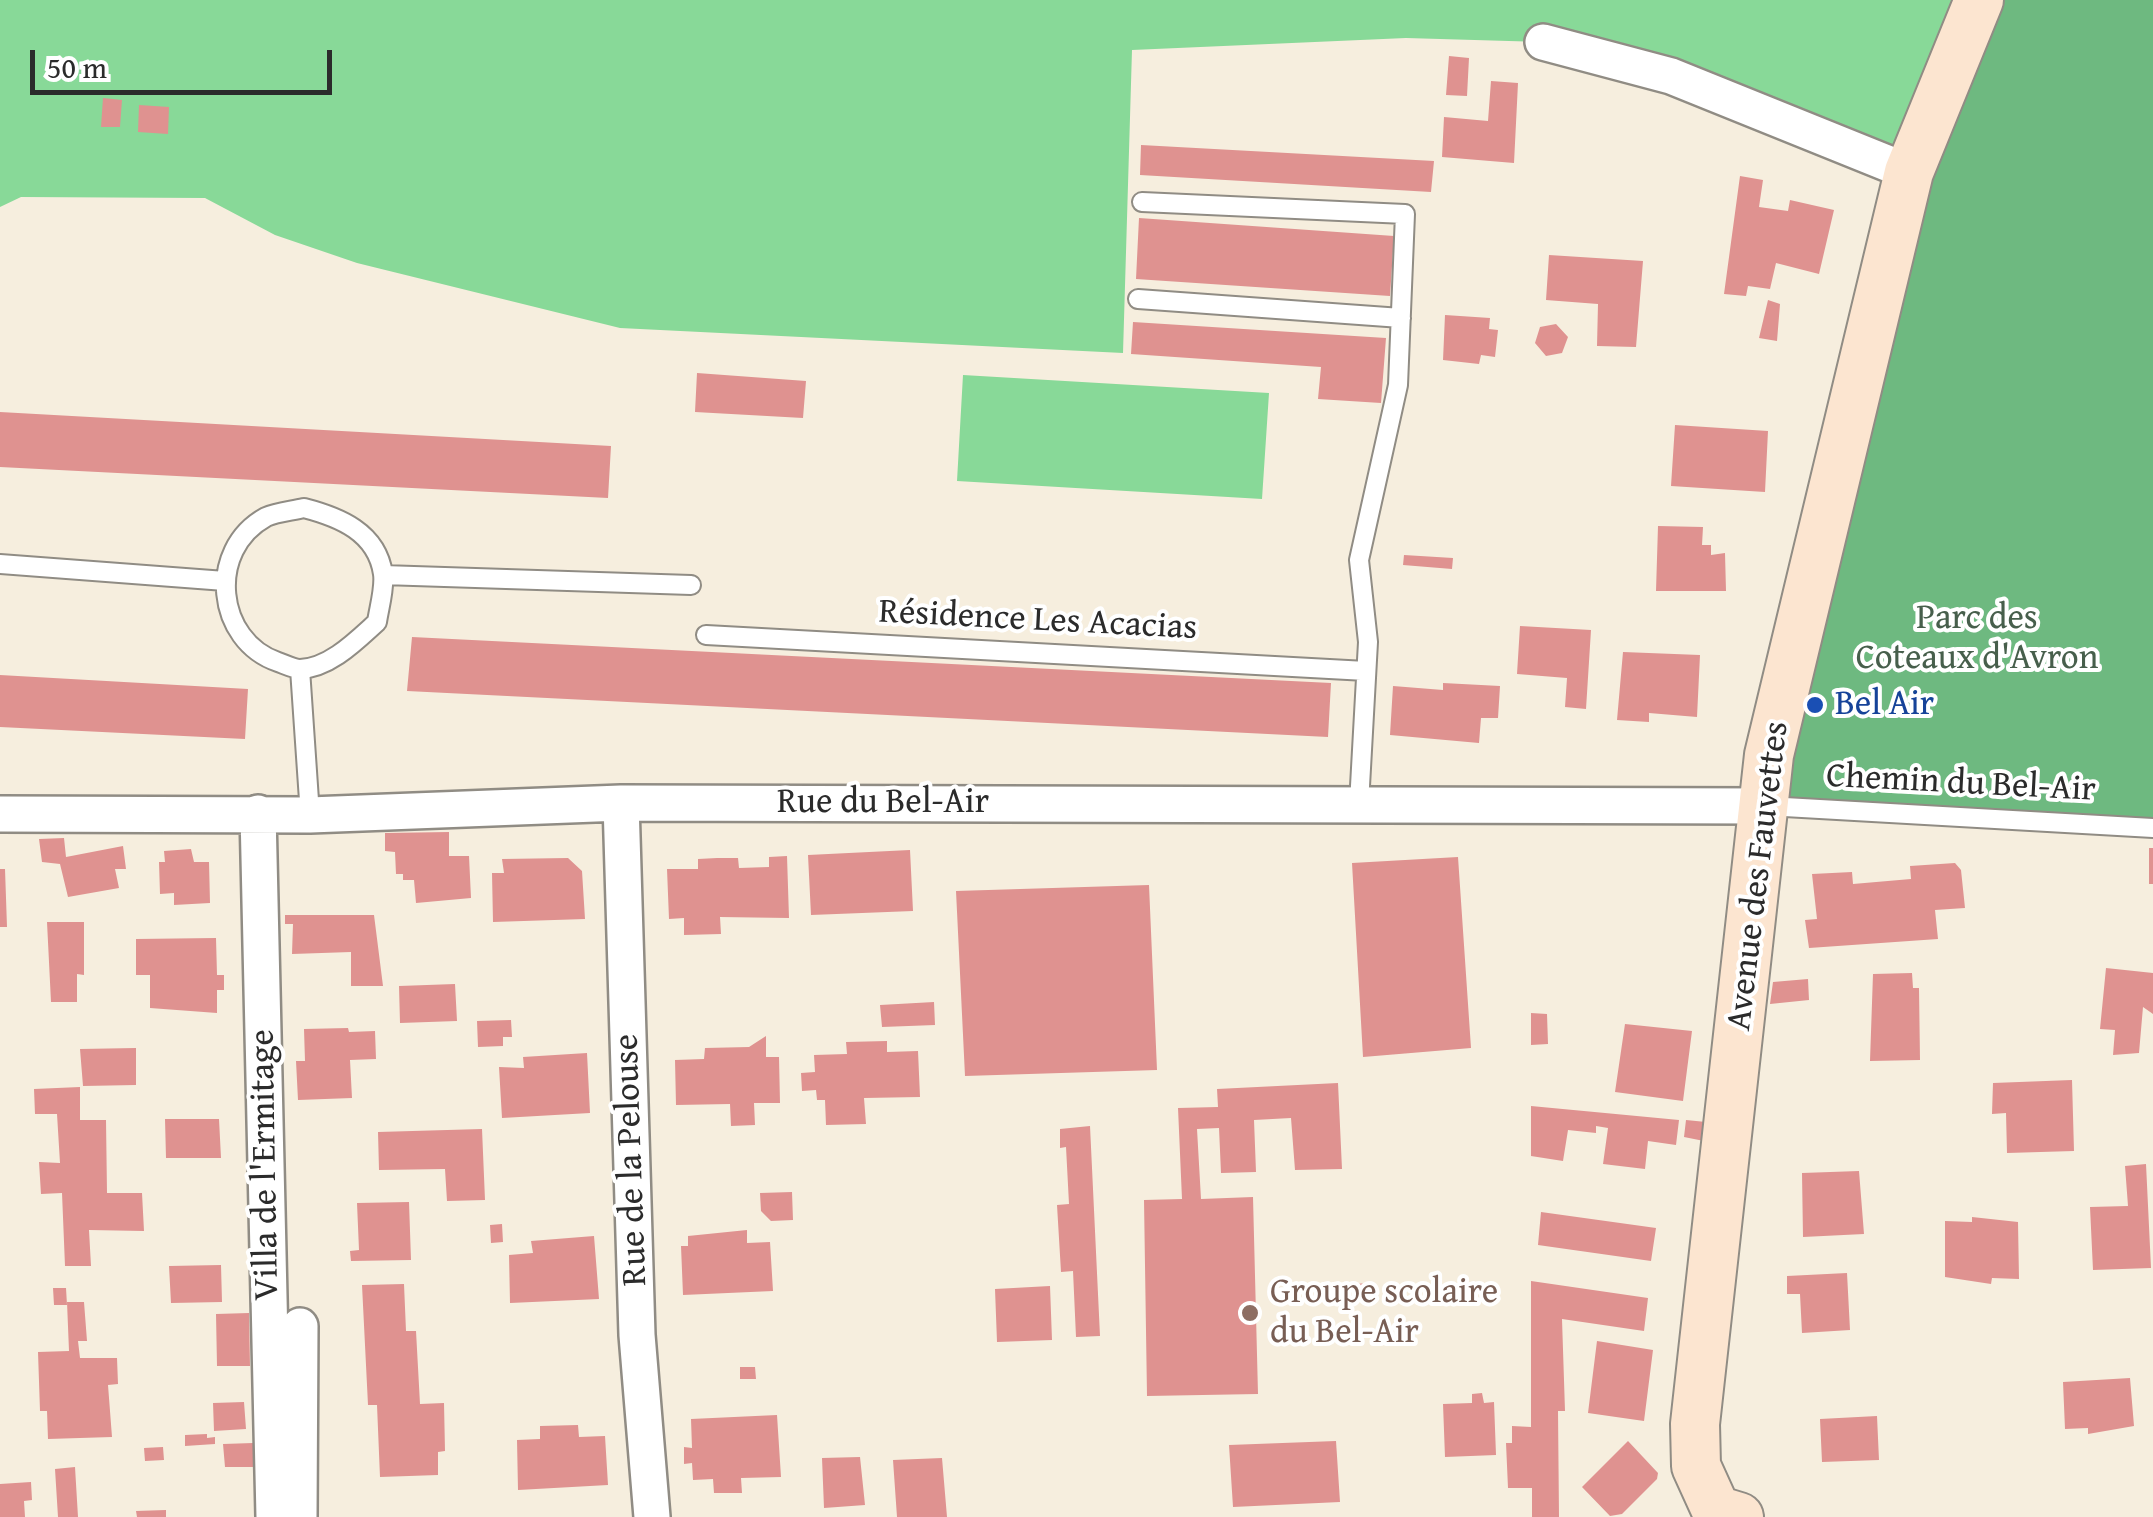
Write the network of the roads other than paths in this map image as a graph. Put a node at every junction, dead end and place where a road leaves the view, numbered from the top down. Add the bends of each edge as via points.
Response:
1 (1979, 0) edge
2 (1543, 42) dead end
3 (1909, 172) junction
4 (1142, 202) dead end
5 (1138, 300) dead end
6 (1401, 318) junction
7 (0, 564) edge
8 (384, 575) junction
9 (225, 581) junction
10 (691, 586) dead end
11 (706, 635) dead end
12 (300, 669) junction
13 (1366, 671) junction
14 (621, 803) junction
15 (1359, 804) junction
16 (1766, 806) junction
17 (258, 813) junction
18 (0, 814) edge
19 (310, 814) junction
20 (2153, 828) edge
21 (300, 1326) dead end
22 (1720, 1515) edge
23 (274, 1517) edge
24 (299, 1517) edge
25 (652, 1517) edge

1 - 3 street, Avenue des Fauvettes
2 - 3 street via 1671,76
3 - 16 street, Avenue des Fauvettes via 1769,755
4 - 6 lane via 1405,214
5 - 6 lane
6 - 13 lane via 1398,386 1359,560
7 - 9 lane
8 - 9 lane via 369,540 340,517 304,508 267,516 238,541
8 - 10 lane
8 - 12 lane via 377,622 344,652
9 - 12 lane via 229,620 258,655
11 - 13 lane, Résidence Les Acacias
12 - 19 lane
13 - 15 lane
14 - 15 street, Rue du Bel-Air
14 - 19 street, Rue du Bel-Air
14 - 25 street, Rue de la Pelouse via 637,1335
15 - 16 street, Rue du Bel-Air
16 - 20 lane, Chemin du Bel-Air
16 - 22 street, Avenue des Fauvettes via 1695,1424 1696,1466
17 - 18 street, Rue du Bel-Air
17 - 19 street, Rue du Bel-Air
17 - 23 street, Villa de l'Ermitage
21 - 24 street

